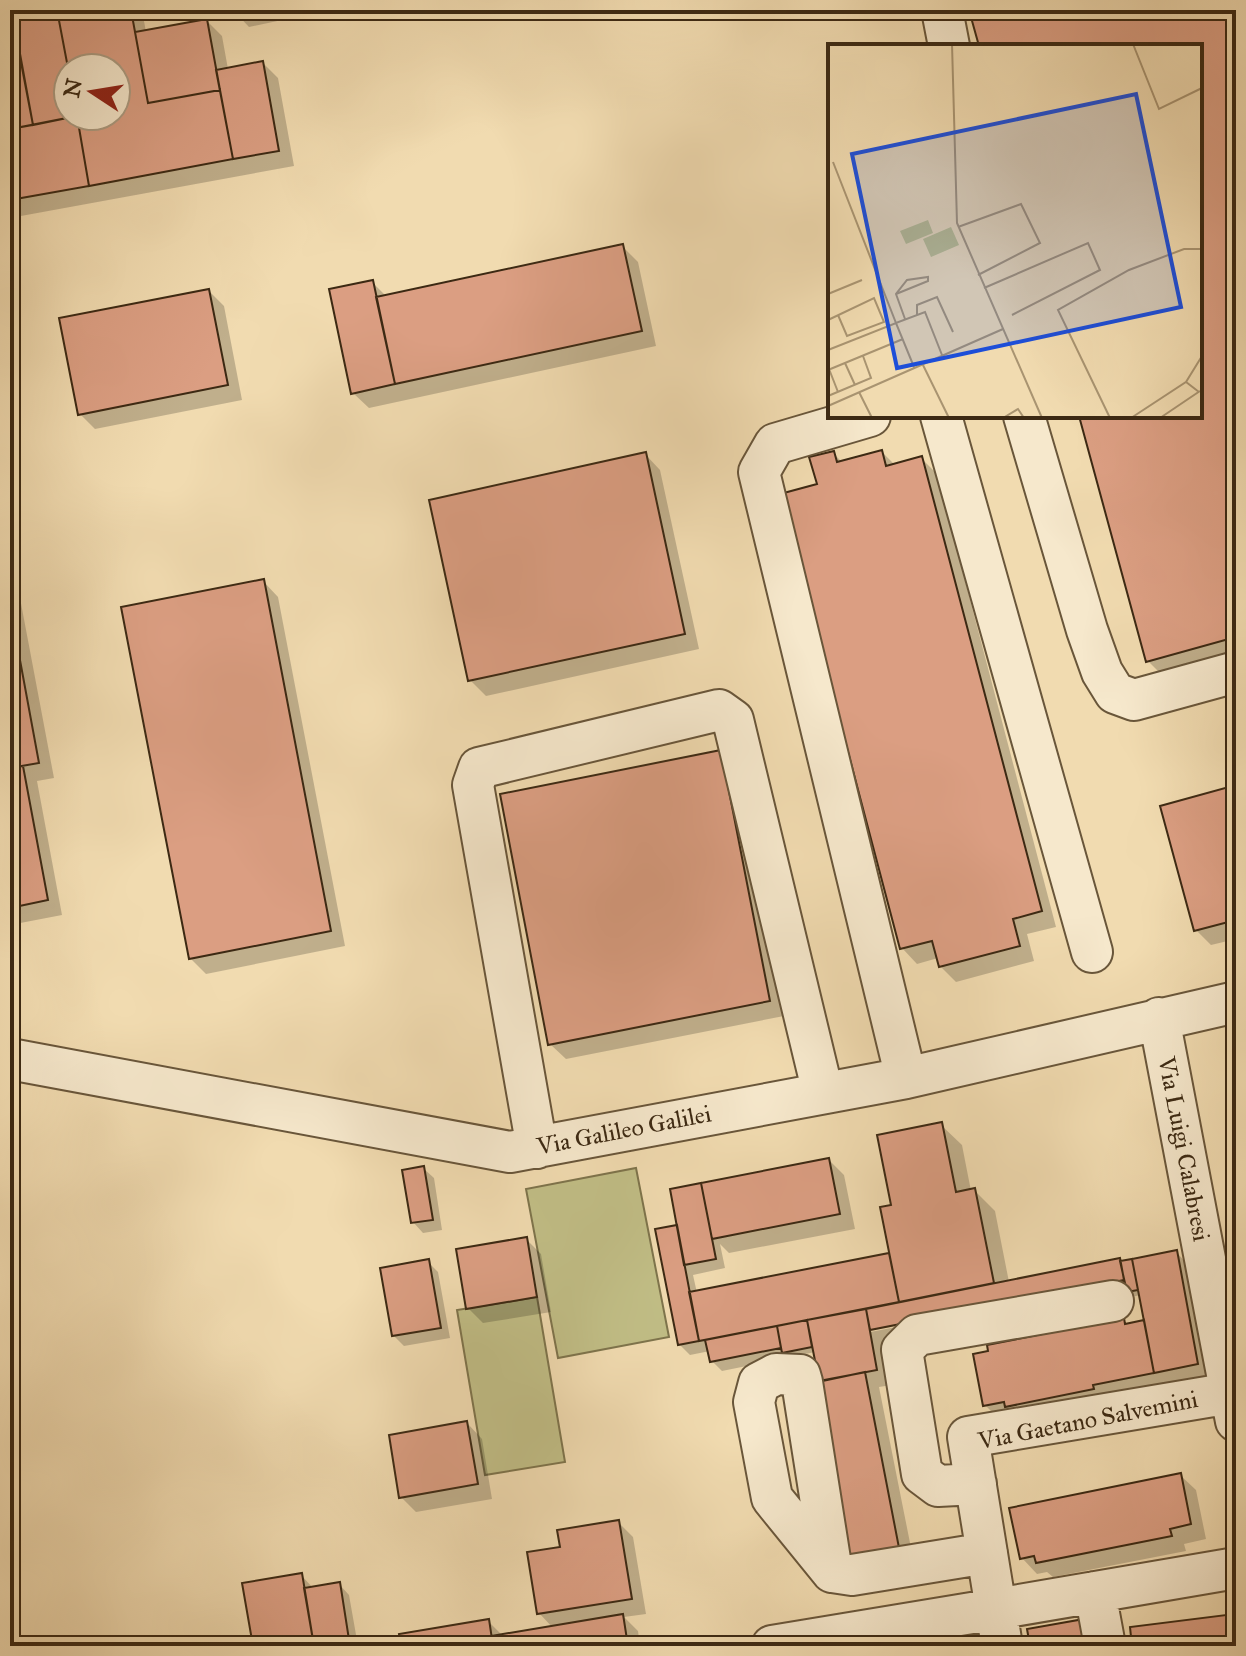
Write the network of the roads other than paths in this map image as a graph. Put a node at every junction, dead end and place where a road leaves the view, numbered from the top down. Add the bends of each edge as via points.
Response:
1 (942, 10) edge
2 (949, 44) edge
3 (863, 418) edge
4 (942, 418) edge
5 (1025, 418) edge
6 (1236, 672) edge
7 (1092, 952) dead end
8 (1236, 1002) edge
9 (1159, 1018) junction
10 (10, 1059) edge
11 (906, 1078) junction
12 (823, 1093) junction
13 (537, 1148) junction
14 (1113, 1301) dead end
15 (1233, 1407) edge
16 (976, 1484) junction
17 (987, 1553) junction
18 (1236, 1568) edge
19 (832, 1572) dead end
20 (1095, 1592) junction
21 (999, 1627) edge
22 (772, 1646) edge
23 (1105, 1646) edge

1 - 2 street
3 - 11 street via 775,444 759,472
4 - 7 street
5 - 6 street via 1087,630 1115,693 1134,700
8 - 9 street, Via Galileo Galilei
9 - 11 street, Via Galileo Galilei
9 - 15 street, Via Luigi Calabresi
10 - 13 street, Via Galileo Galilei via 510,1152
11 - 12 street, Via Galileo Galilei
12 - 13 street, Via Galileo Galilei
12 - 13 street via 733,720 719,710 479,768 473,785
14 - 16 street via 917,1335 902,1350 922,1474 938,1486
15 - 16 street, Via Gaetano Salvemini via 968,1437
16 - 17 street, Via Gaetano Salvemini
17 - 19 street via 852,1575
17 - 21 street, Via Gaetano Salvemini
18 - 20 street
20 - 21 street
20 - 23 street
21 - 22 street

